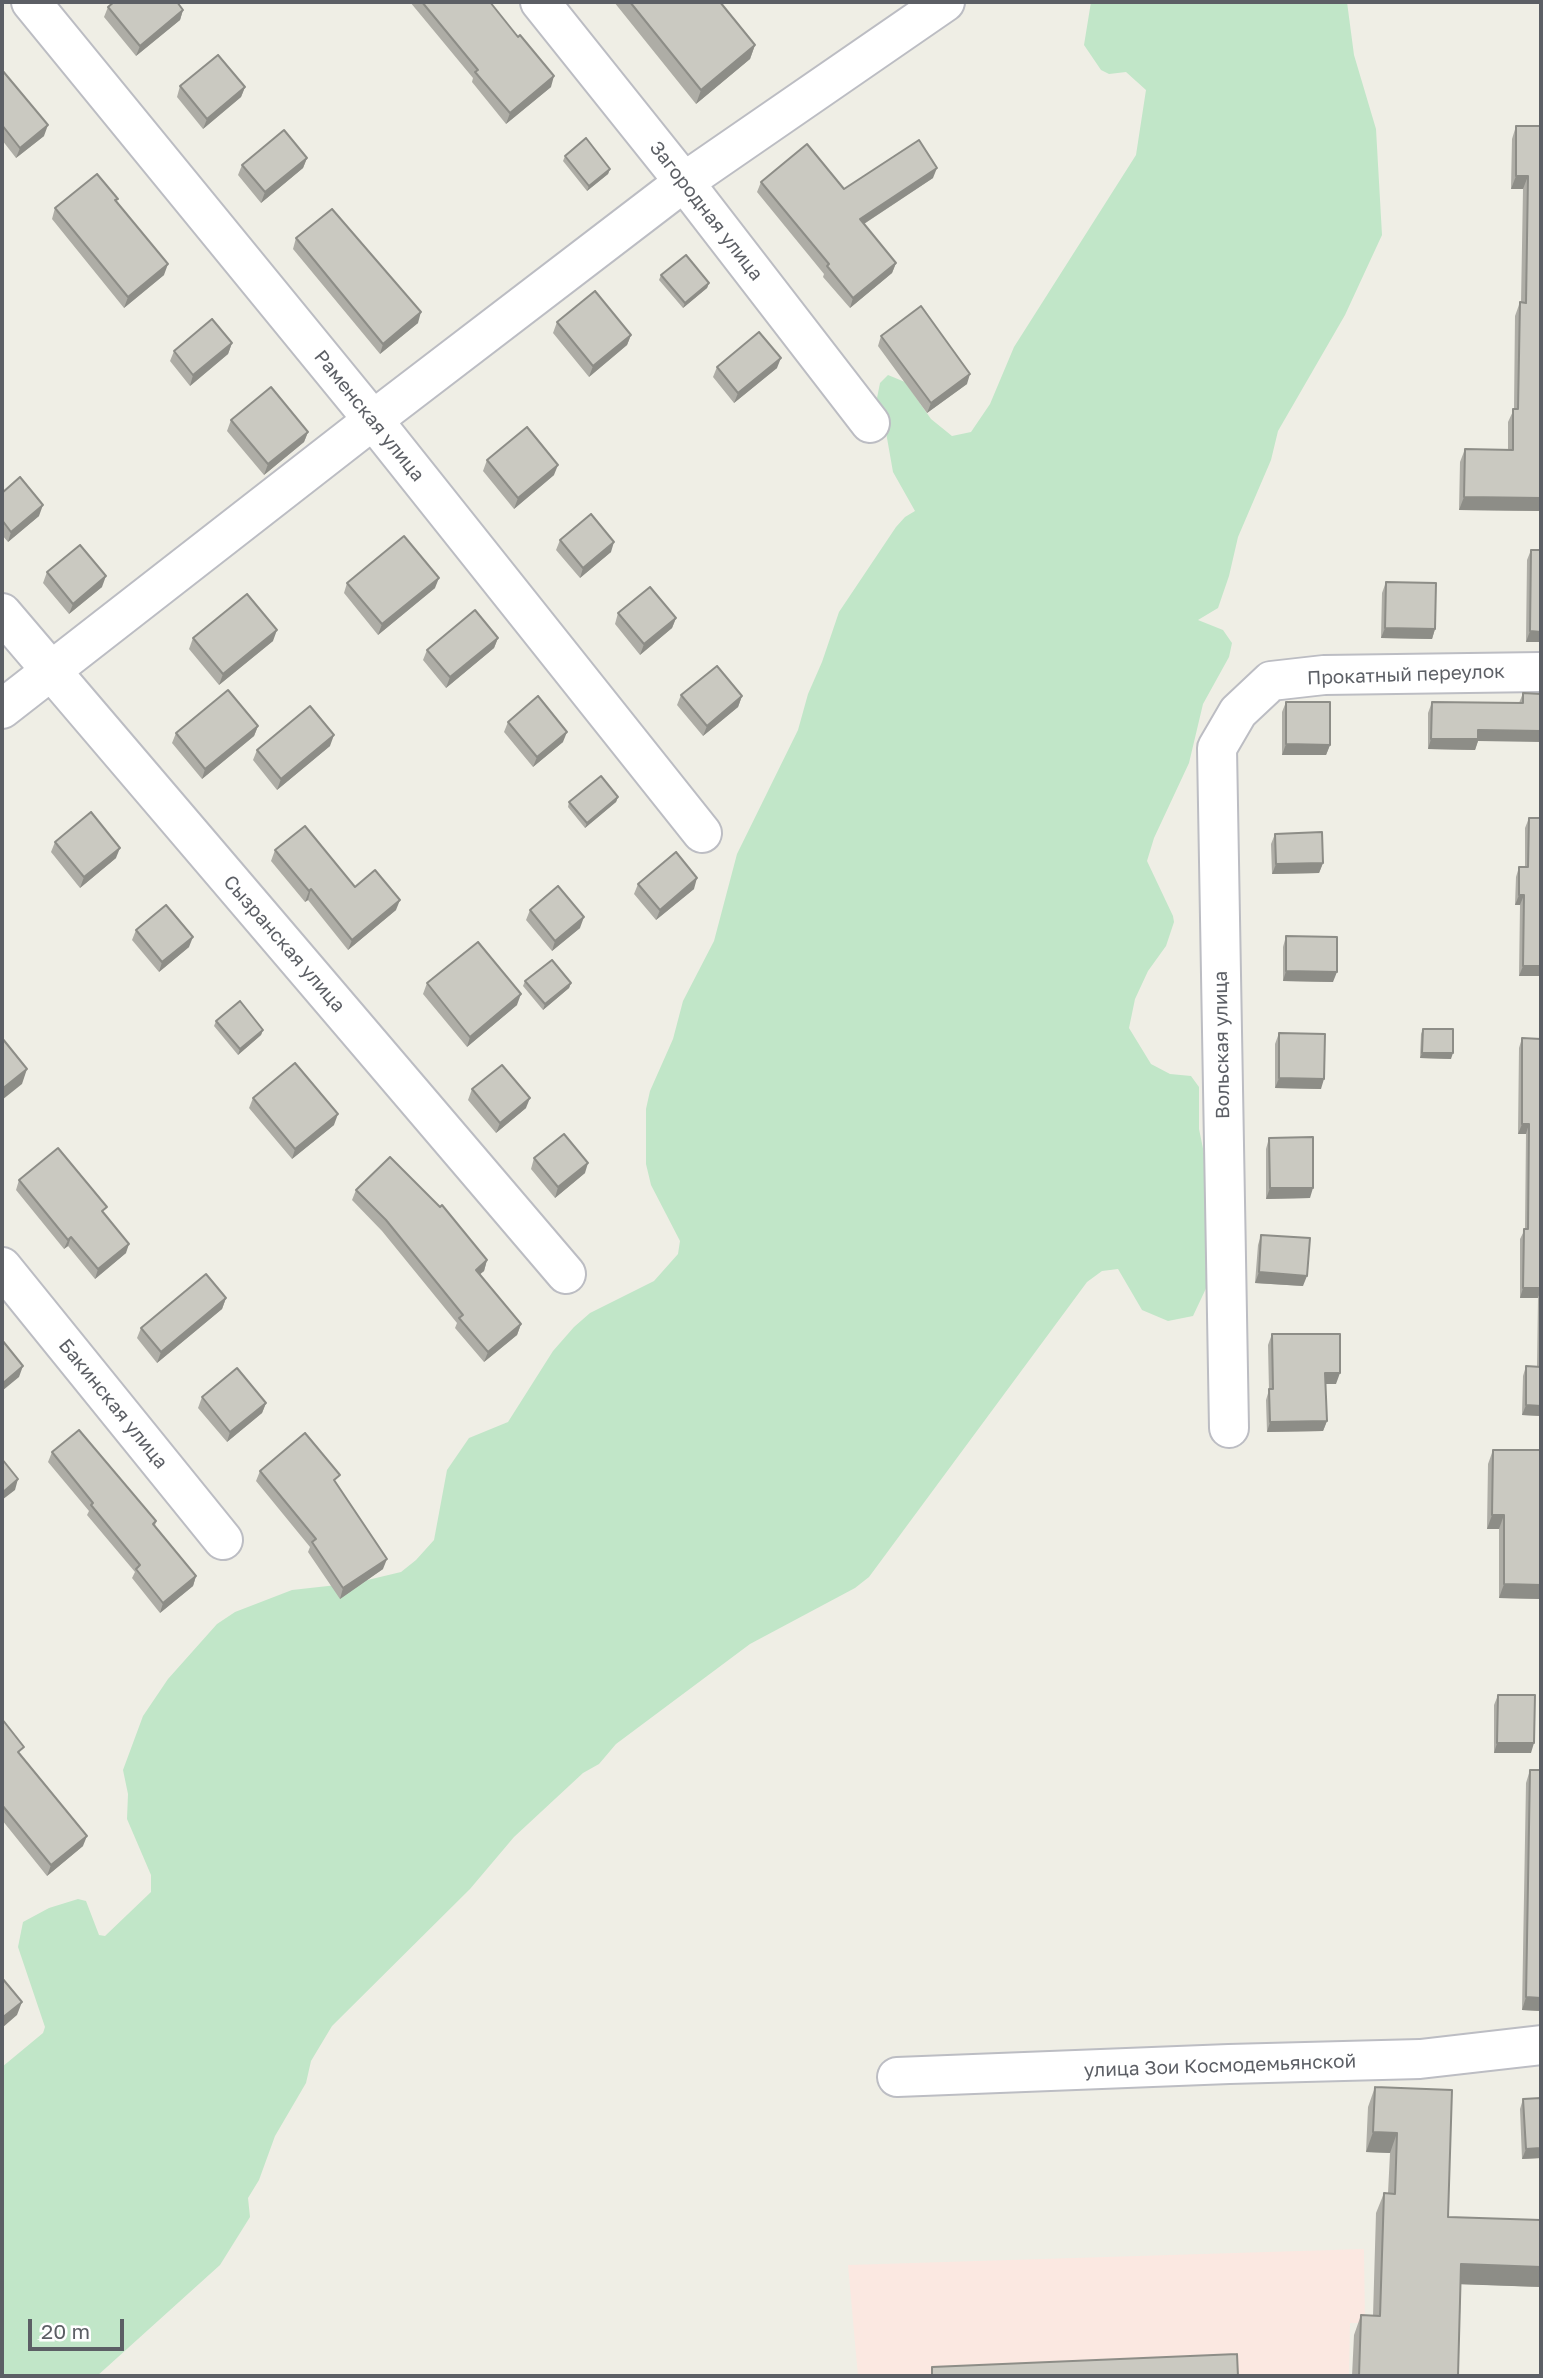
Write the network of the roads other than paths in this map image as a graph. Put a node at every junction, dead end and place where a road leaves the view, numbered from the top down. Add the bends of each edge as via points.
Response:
1 (31, 2) edge
2 (540, 2) edge
3 (945, 2) edge
4 (684, 182) junction
5 (373, 420) junction
6 (870, 423) dead end
7 (2, 613) edge
8 (50, 670) junction
9 (1541, 672) edge
10 (1270, 681) joint
11 (2, 709) edge
12 (702, 833) dead end
13 (2, 1268) edge
14 (566, 1274) dead end
15 (1228, 1428) dead end
16 (223, 1540) dead end
17 (1541, 2045) edge
18 (897, 2077) dead end

1 - 5 street, Раменская улица
2 - 4 street, Загородная улица
3 - 4 street
4 - 5 street
4 - 6 street, Загородная улица
5 - 8 street
5 - 12 street, Раменская улица
7 - 8 street, Сызранская улица
8 - 11 street
8 - 14 street, Сызранская улица
9 - 10 street, Прокатный переулок via 1324,675
10 - 15 street, Вольская улица via 1238,712 1217,748
13 - 16 street, Бакинская улица
17 - 18 street, улица Зои Космодемьянской via 1420,2059

